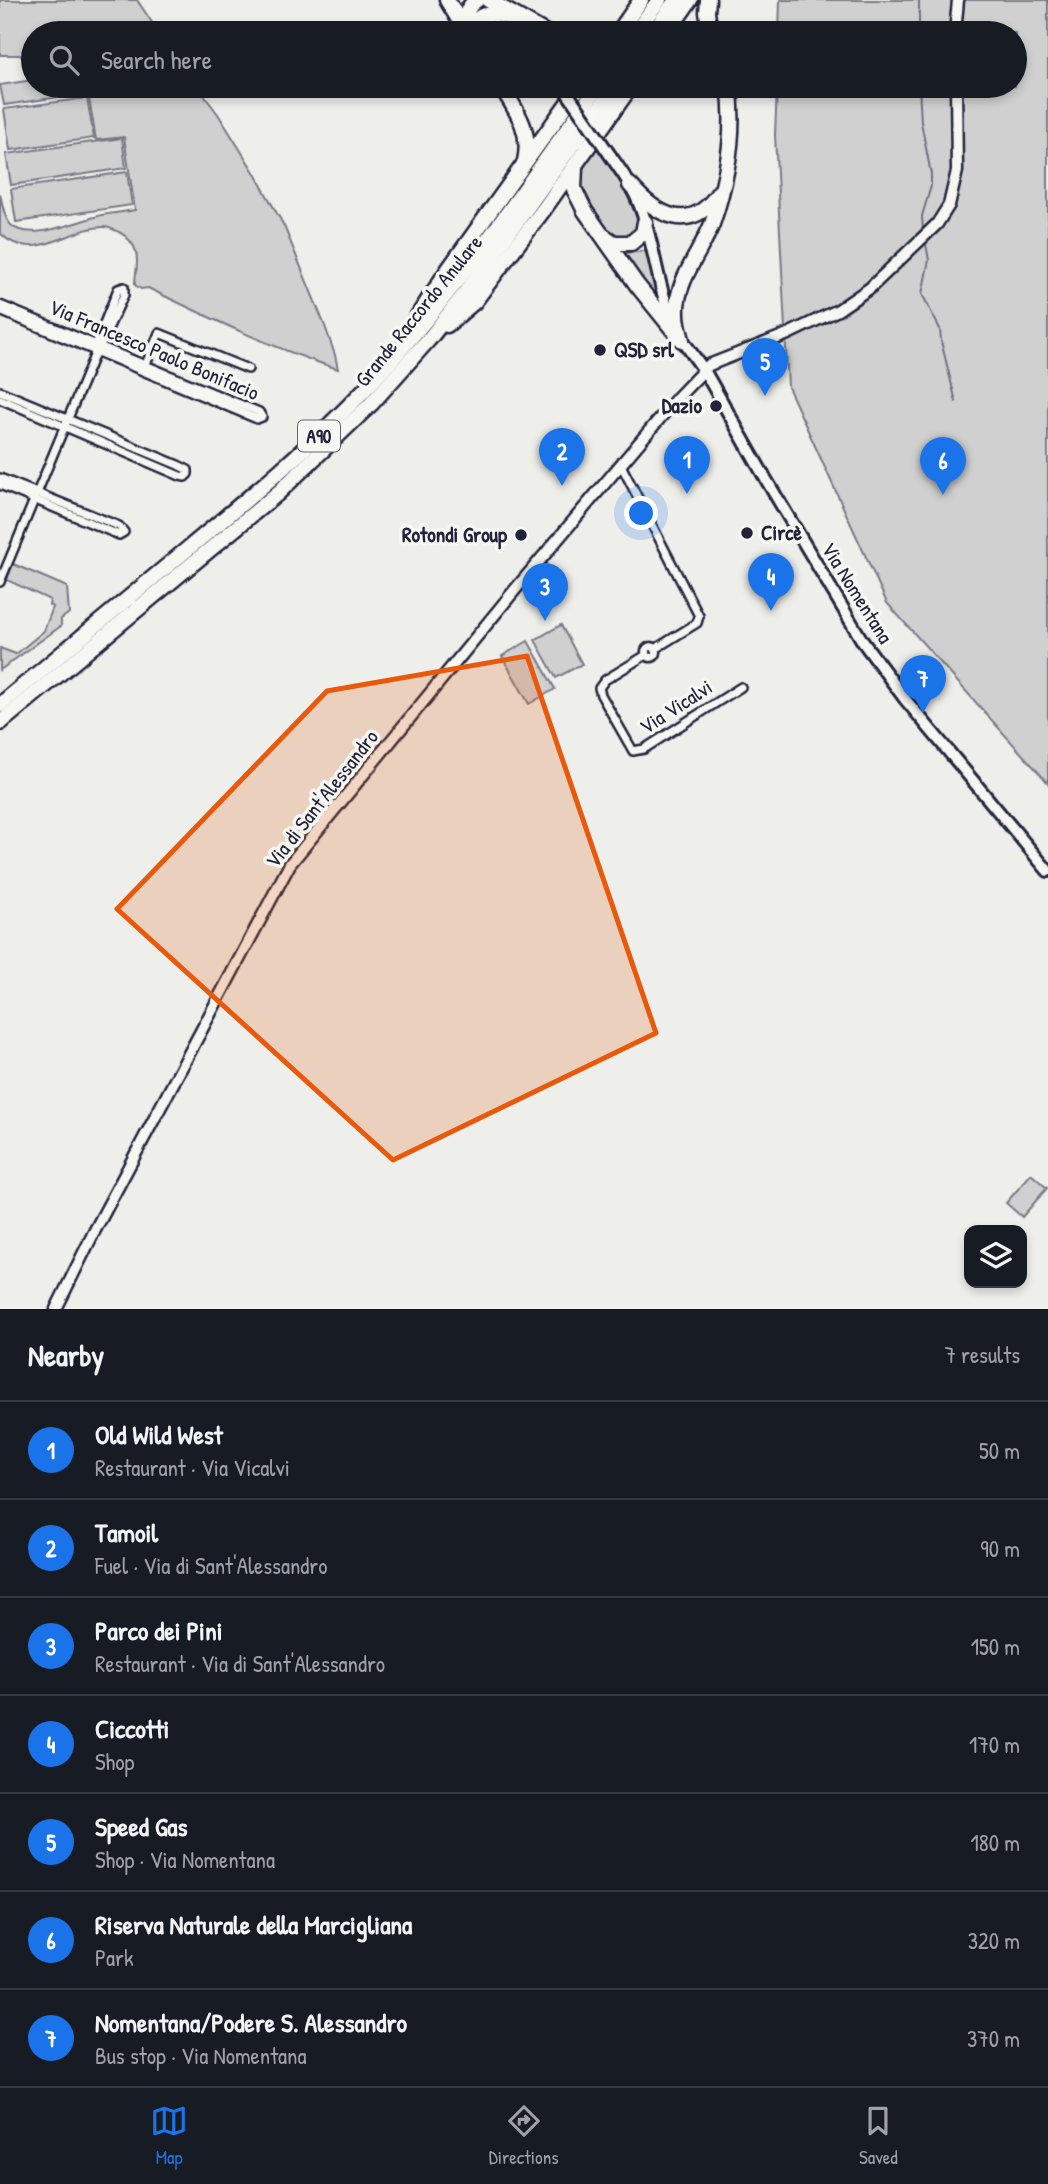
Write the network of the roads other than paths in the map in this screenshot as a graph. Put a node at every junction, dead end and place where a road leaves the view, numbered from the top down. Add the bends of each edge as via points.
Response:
1 (447, 0) edge
2 (477, 0) edge
3 (487, 0) edge
4 (640, 0) edge
5 (659, 0) edge
6 (676, 0) edge
7 (690, 0) edge
8 (708, 0) edge
9 (958, 0) edge
10 (507, 17) junction
11 (461, 21) edge
12 (468, 21) edge
13 (477, 21) edge
14 (511, 21) edge
15 (525, 21) edge
16 (626, 21) edge
17 (644, 21) edge
18 (661, 21) edge
19 (675, 21) edge
20 (708, 21) edge
21 (956, 21) edge
22 (509, 98) edge
23 (565, 98) edge
24 (576, 98) edge
25 (589, 98) edge
26 (618, 98) edge
27 (620, 98) edge
28 (729, 98) edge
29 (956, 98) edge
30 (519, 113) junction
31 (557, 118) junction
32 (525, 162) junction
33 (575, 165) junction
34 (723, 181) junction
35 (630, 185) junction
36 (544, 209) junction
37 (585, 211) junction
38 (646, 222) junction
39 (603, 236) junction
40 (0, 305) edge
41 (0, 311) edge
42 (429, 339) junction
43 (682, 340) junction
44 (98, 347) junction
45 (393, 359) junction
46 (146, 364) junction
47 (248, 369) dead end
48 (704, 370) junction
49 (0, 391) edge
50 (0, 399) edge
51 (66, 423) junction
52 (621, 465) junction
53 (0, 478) edge
54 (0, 485) edge
55 (36, 497) junction
56 (0, 582) edge
57 (741, 687) dead end
58 (0, 705) edge
59 (0, 723) edge
60 (1048, 871) edge
61 (56, 1309) edge

1 - 11 highway
2 - 12 highway via 467,10
3 - 10 main road
3 - 15 highway
4 - 16 highway
5 - 17 highway
6 - 18 highway
7 - 19 highway
8 - 20 highway
9 - 21 street
10 - 13 highway via 491,14
10 - 14 main road
22 - 30 highway
23 - 31 highway
24 - 35 main road, Via Nomentana, bridge
25 - 45 highway, Grande Raccordo Anulare / A90 via 453,286
26 - 42 highway, Grande Raccordo Anulare / A90
27 - 33 highway
28 - 34 highway via 731,137
29 - 48 street via 955,183 947,209 932,229 870,288 838,310
30 - 31 highway via 538,123
30 - 32 highway via 527,137
31 - 32 highway
32 - 45 highway via 448,270
33 - 36 highway
33 - 37 highway via 574,189
34 - 35 highway via 705,208 675,217 656,210
34 - 43 highway via 712,224 679,295
35 - 38 main road, Via Nomentana
36 - 37 highway via 564,203
36 - 42 highway via 471,306
37 - 39 highway
38 - 39 highway via 643,233 631,243 619,244
38 - 43 main road, Via Nomentana via 666,303
39 - 43 highway
40 - 44 street, Via Francesco Paolo Bonifacio
41 - 44 street, Via Francesco Paolo Bonifacio
42 - 59 highway, Grande Raccordo Anulare / A90 via 371,404 286,485
43 - 48 main road, Via Nomentana
44 - 44 street via 124,295 124,287 118,289
44 - 46 street, Via Francesco Paolo Bonifacio
44 - 46 street, Via Francesco Paolo Bonifacio via 261,417 260,412
44 - 51 street
45 - 58 highway, Grande Raccordo Anulare / A90 via 265,485
46 - 47 street via 159,333
48 - 52 street, Via di Sant'Alessandro
48 - 60 main road, Via Nomentana via 863,642
49 - 51 street
50 - 51 street
51 - 51 street via 180,476 188,474 178,465
51 - 55 street
52 - 57 street, Via Vicalvi via 699,616 697,623 655,649 653,657 646,654 606,680 599,688 601,695 633,751 644,749
52 - 61 street, Via di Sant'Alessandro via 290,863
53 - 55 street
54 - 55 street
55 - 55 street via 119,535 124,532 119,526
55 - 56 street

